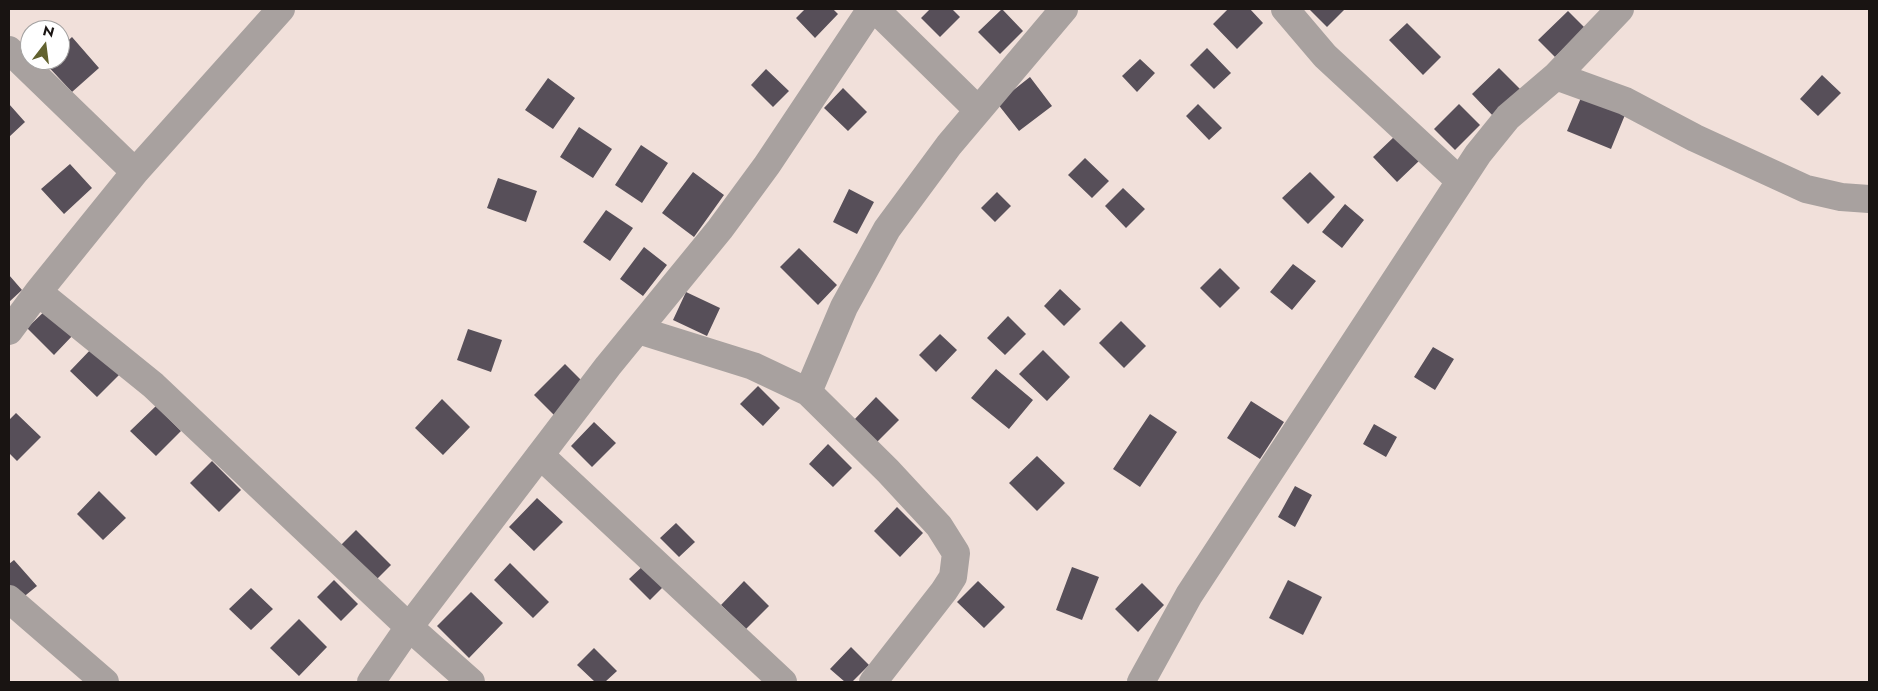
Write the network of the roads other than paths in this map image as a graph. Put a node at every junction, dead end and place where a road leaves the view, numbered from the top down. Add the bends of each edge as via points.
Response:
1 (281, 9) edge
2 (873, 9) edge
3 (1064, 9) edge
4 (1286, 9) edge
5 (1620, 9) edge
6 (9, 50) edge
7 (1556, 76) junction
8 (978, 110) junction
9 (135, 172) junction
10 (1460, 181) junction
11 (1869, 200) edge
12 (38, 292) junction
13 (638, 330) junction
14 (9, 331) edge
15 (808, 392) junction
16 (540, 455) junction
17 (9, 599) edge
18 (409, 627) junction
19 (105, 682) edge
20 (371, 682) edge
21 (471, 682) edge
22 (783, 682) edge
23 (873, 682) edge
24 (1141, 682) edge

1 - 9 street
2 - 8 street
2 - 13 street via 768,165
3 - 8 street
4 - 10 street via 1325,56
5 - 7 street
6 - 9 street
7 - 10 street via 1508,117
7 - 11 street via 1625,101 1695,138 1806,189
8 - 15 street via 887,229 844,307
9 - 12 street
10 - 24 street via 1189,595
12 - 14 street
12 - 18 street via 153,385
13 - 15 street via 753,366
13 - 16 street
15 - 23 street via 888,470 939,526 956,553 952,577 944,591
16 - 18 street
16 - 22 street
17 - 19 street
18 - 20 street
18 - 21 street

